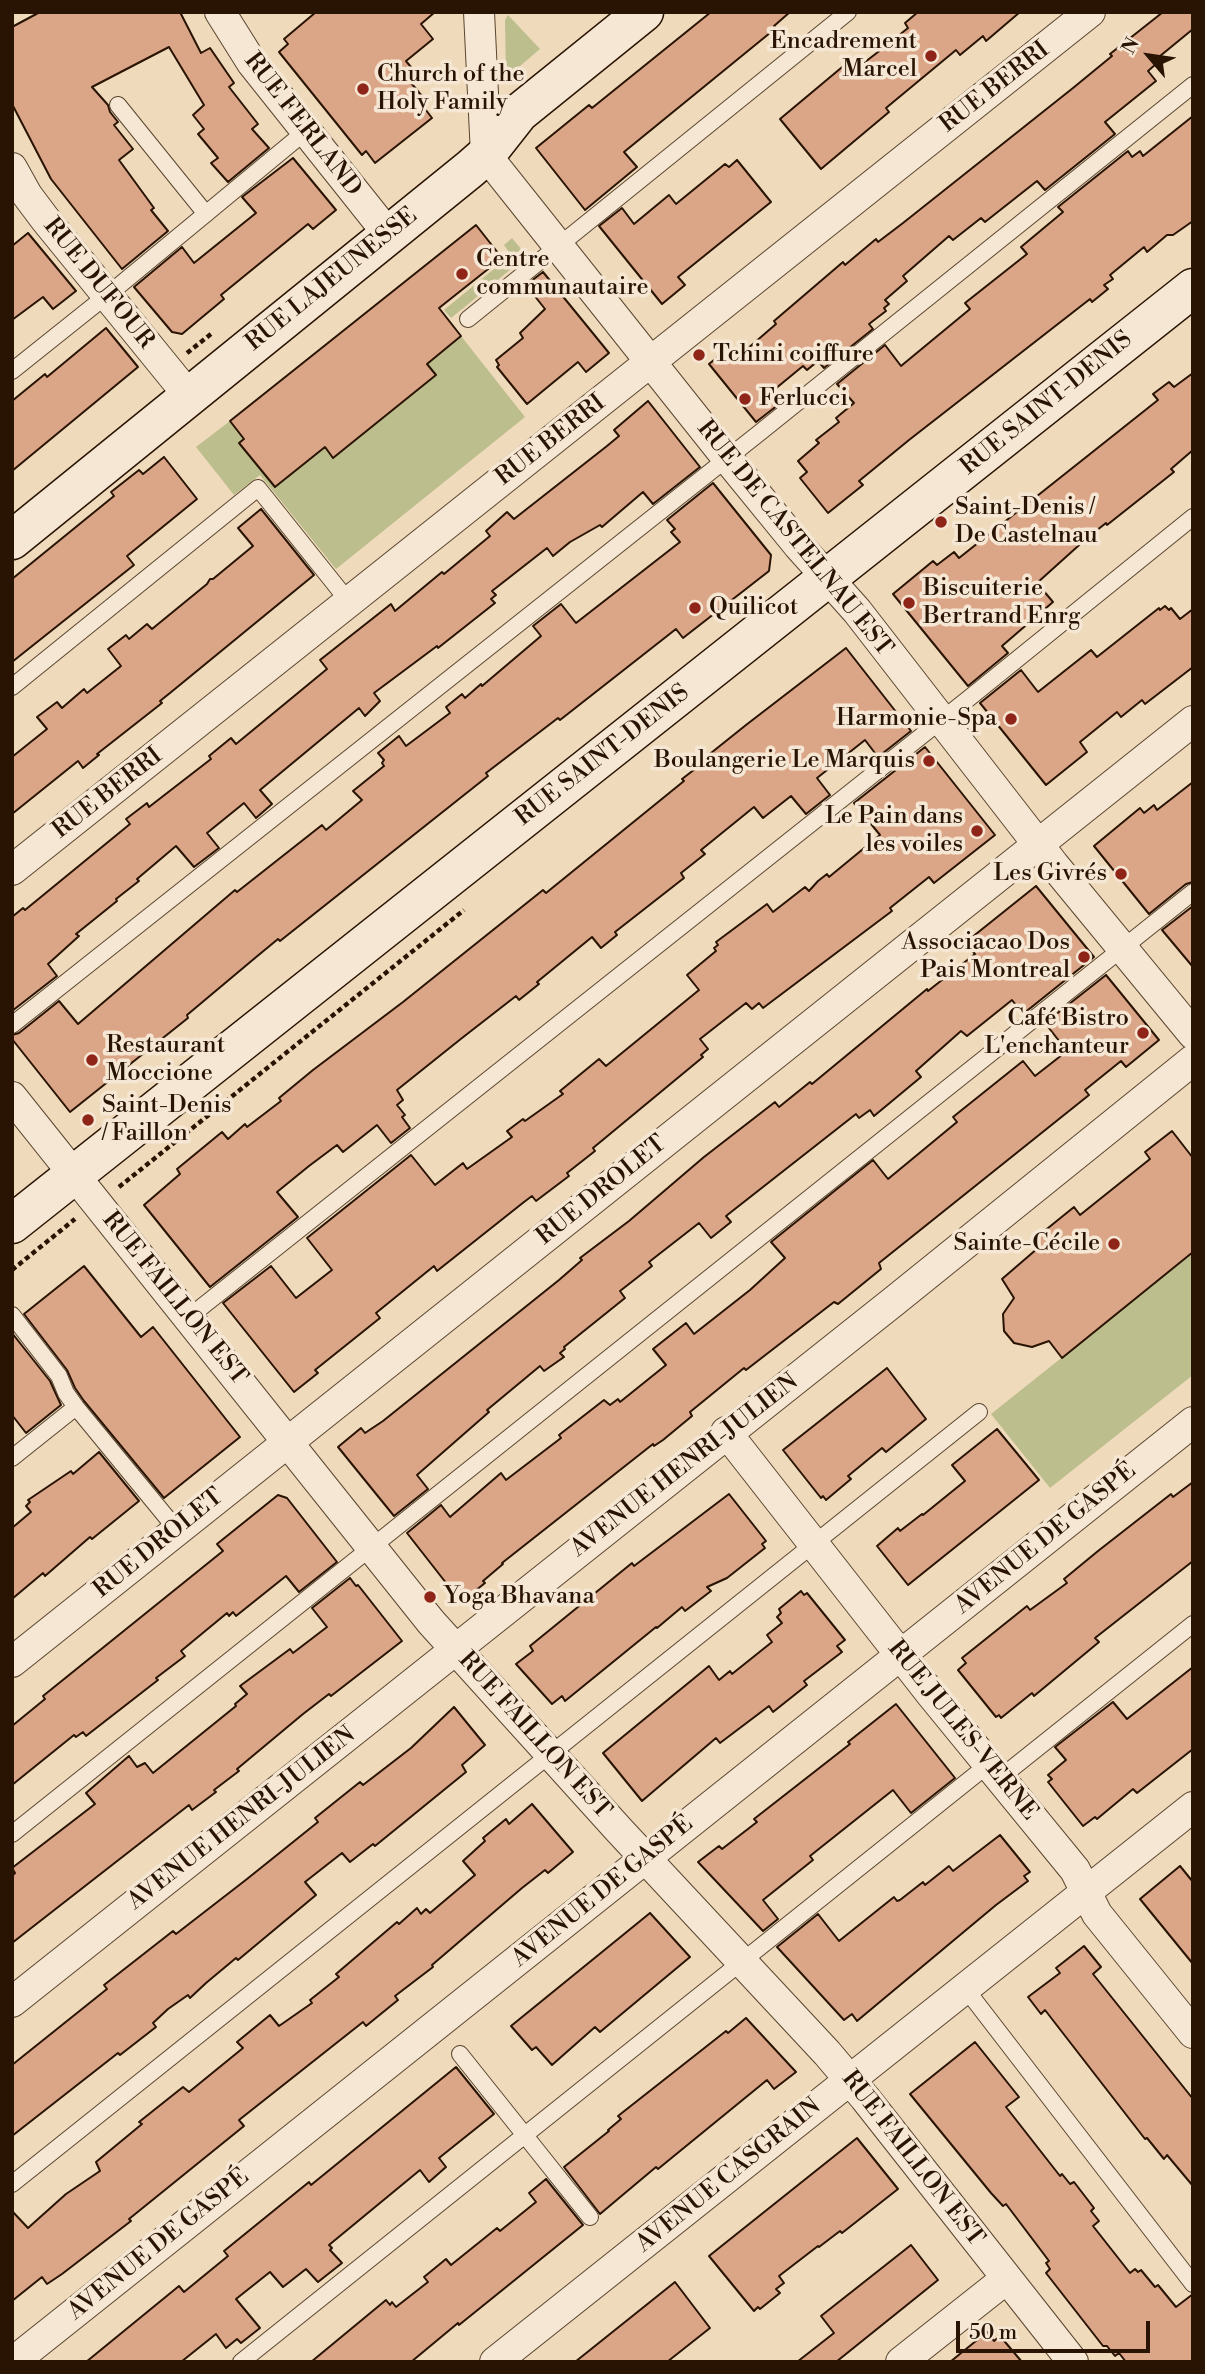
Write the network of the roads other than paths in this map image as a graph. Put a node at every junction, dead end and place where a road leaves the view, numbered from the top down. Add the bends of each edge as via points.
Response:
1 (220, 12) edge
2 (479, 12) edge
3 (644, 12) edge
4 (848, 12) edge
5 (1090, 12) edge
6 (1193, 85) edge
7 (118, 105) dead end
8 (306, 131) junction
9 (486, 155) junction
10 (12, 169) edge
11 (20, 201) edge
12 (206, 214) junction
13 (388, 235) junction
14 (558, 246) junction
15 (1193, 288) edge
16 (106, 295) junction
17 (468, 319) dead end
18 (651, 362) junction
19 (12, 371) edge
20 (188, 396) junction
21 (727, 458) junction
22 (1193, 517) edge
23 (12, 540) edge
24 (828, 578) junction
25 (349, 602) junction
26 (12, 687) edge
27 (942, 720) junction
28 (1193, 721) edge
29 (1039, 843) junction
30 (12, 870) edge
31 (1193, 892) edge
32 (1123, 949) junction
33 (12, 1025) edge
34 (1193, 1034) edge
35 (1193, 1060) edge
36 (12, 1097) edge
37 (75, 1174) junction
38 (12, 1224) edge
39 (12, 1315) edge
40 (189, 1317) junction
41 (76, 1407) junction
42 (979, 1412) dead end
43 (1193, 1422) edge
44 (726, 1432) junction
45 (287, 1441) junction
46 (12, 1458) edge
47 (177, 1530) junction
48 (813, 1543) junction
49 (372, 1548) junction
50 (1193, 1624) edge
51 (455, 1649) junction
52 (901, 1655) junction
53 (12, 1661) edge
54 (551, 1754) junction
55 (994, 1771) junction
56 (1193, 1807) edge
57 (12, 1835) edge
58 (646, 1857) junction
59 (1086, 1892) junction
60 (742, 1961) junction
61 (965, 1987) junction
62 (12, 2002) edge
63 (1193, 2033) edge
64 (460, 2054) dead end
65 (849, 2080) junction
66 (526, 2136) junction
67 (12, 2184) edge
68 (590, 2217) dead end
69 (1006, 2278) junction
70 (1193, 2284) edge
71 (13, 2362) edge
72 (241, 2362) edge
73 (495, 2362) edge
74 (901, 2362) edge
75 (1073, 2362) edge

1 - 8 street, RUE FERLAND
2 - 9 street
3 - 9 main road, RUE LAJEUNESSE via 519,113
4 - 14 lane
5 - 18 street, RUE BERRI
6 - 21 lane
7 - 12 lane
8 - 12 lane
8 - 13 street, RUE FERLAND
9 - 13 main road, RUE LAJEUNESSE
9 - 14 street, RUE DE CASTELNAU EST
10 - 11 street, RUE DUFOUR
11 - 16 street, RUE DUFOUR
12 - 16 lane
13 - 20 main road, RUE LAJEUNESSE
14 - 17 lane
14 - 18 street, RUE DE CASTELNAU EST
15 - 24 main road, RUE SAINT-DENIS
16 - 19 lane
16 - 20 street, RUE DUFOUR
18 - 21 street, RUE DE CASTELNAU EST
18 - 25 street, RUE BERRI
20 - 23 main road, RUE LAJEUNESSE
21 - 24 street, RUE DE CASTELNAU EST
21 - 33 lane
22 - 27 lane
24 - 27 street, RUE DE CASTELNAU EST
24 - 37 main road, RUE SAINT-DENIS
25 - 26 lane via 258,488
25 - 30 street, RUE BERRI
27 - 29 street, RUE DE CASTELNAU EST
27 - 40 lane
28 - 29 street, RUE DROLET
29 - 32 street, RUE DE CASTELNAU EST
29 - 45 street, RUE DROLET
31 - 32 lane
32 - 34 street, RUE DE CASTELNAU EST
32 - 49 lane
35 - 44 street, AVENUE HENRI-JULIEN
36 - 37 street, RUE FAILLON EST
37 - 38 main road, RUE SAINT-DENIS
37 - 40 street, RUE FAILLON EST
39 - 41 lane via 59,1376
40 - 45 street, RUE FAILLON EST
41 - 46 lane
41 - 47 lane
42 - 48 lane
43 - 52 street, AVENUE DE GASPÉ
44 - 48 street, RUE JULES-VERNE
44 - 51 street, AVENUE HENRI-JULIEN
45 - 47 street, RUE DROLET
45 - 49 street, RUE FAILLON EST
47 - 53 street, RUE DROLET
48 - 52 street, RUE JULES-VERNE
48 - 54 lane
49 - 51 street, RUE FAILLON EST
49 - 57 lane
50 - 55 lane
51 - 54 street, RUE FAILLON EST
51 - 62 street, AVENUE HENRI-JULIEN
52 - 55 street, RUE JULES-VERNE
52 - 58 street, AVENUE DE GASPÉ
54 - 58 street, RUE FAILLON EST
54 - 67 lane
55 - 59 street, RUE JULES-VERNE
55 - 60 lane
56 - 59 street, AVENUE CASGRAIN
58 - 60 street, RUE FAILLON EST
58 - 71 street, AVENUE DE GASPÉ
59 - 61 street, AVENUE CASGRAIN
59 - 63 street, RUE JULES-VERNE via 1097,1914
60 - 65 street, RUE FAILLON EST
60 - 66 lane
61 - 65 street, AVENUE CASGRAIN
61 - 70 lane
64 - 66 lane
65 - 69 street, RUE FAILLON EST
65 - 73 street, AVENUE CASGRAIN
66 - 68 lane
66 - 72 lane
69 - 74 street
69 - 75 street, RUE FAILLON EST

